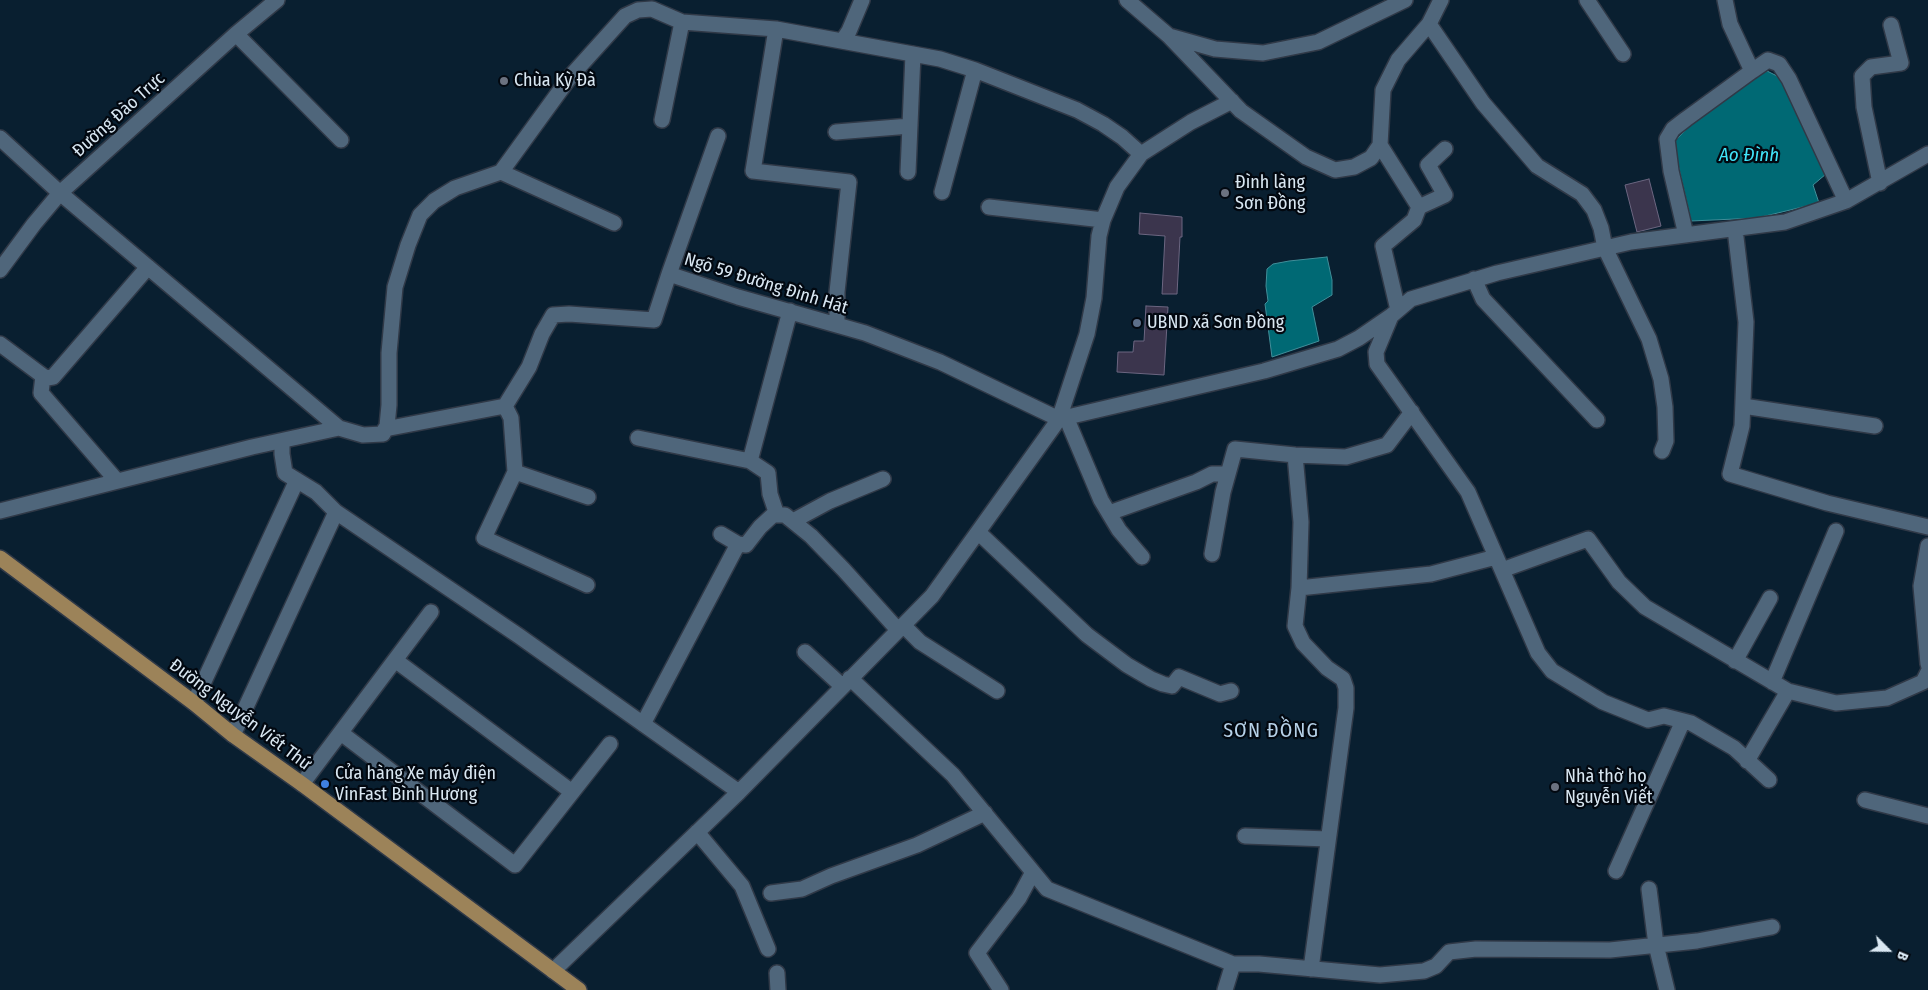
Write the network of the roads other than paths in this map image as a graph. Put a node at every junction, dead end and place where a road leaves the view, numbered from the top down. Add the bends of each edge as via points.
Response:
1 (277, 0) edge
2 (862, 0) edge
3 (1127, 0) edge
4 (1405, 0) edge
5 (1441, 0) edge
6 (1586, 0) edge
7 (1724, 0) edge
8 (645, 5) edge
9 (682, 22) junction
10 (1429, 24) junction
11 (1891, 24) dead end
12 (776, 29) junction
13 (236, 34) junction
14 (1169, 36) junction
15 (843, 40) junction
16 (913, 54) junction
17 (1623, 54) dead end
18 (974, 70) junction
19 (1752, 71) junction
20 (1232, 101) junction
21 (662, 120) dead end
22 (910, 126) junction
23 (836, 132) dead end
24 (718, 136) dead end
25 (0, 138) edge
26 (341, 140) dead end
27 (1380, 145) junction
28 (1445, 150) dead end
29 (1141, 154) junction
30 (1928, 154) edge
31 (501, 172) junction
32 (908, 172) dead end
33 (1880, 183) junction
34 (942, 192) dead end
35 (60, 193) junction
36 (1846, 201) junction
37 (989, 207) dead end
38 (1419, 207) junction
39 (1103, 220) junction
40 (614, 223) dead end
41 (1735, 228) junction
42 (1686, 235) junction
43 (1605, 248) junction
44 (148, 267) junction
45 (0, 270) edge
46 (669, 274) junction
47 (1474, 279) junction
48 (790, 311) junction
49 (1394, 313) junction
50 (837, 325) junction
51 (0, 344) edge
52 (43, 376) junction
53 (505, 406) junction
54 (1743, 406) junction
55 (1412, 412) junction
56 (1063, 418) junction
57 (1597, 420) dead end
58 (1875, 426) dead end
59 (339, 428) junction
60 (385, 429) junction
61 (638, 438) dead end
62 (282, 441) junction
63 (1662, 451) dead end
64 (1295, 455) junction
65 (750, 461) junction
66 (515, 472) junction
67 (1228, 474) junction
68 (883, 479) dead end
69 (297, 480) junction
70 (117, 481) junction
71 (588, 497) dead end
72 (0, 511) edge
73 (336, 512) junction
74 (1109, 513) junction
75 (777, 515) junction
76 (793, 522) junction
77 (1928, 527) edge
78 (1836, 531) dead end
79 (978, 532) junction
80 (721, 534) dead end
81 (738, 544) junction
82 (1928, 546) edge
83 (1212, 554) dead end
84 (1142, 557) dead end
85 (0, 558) edge
86 (1499, 563) junction
87 (587, 585) dead end
88 (1925, 586) edge
89 (1299, 588) junction
90 (1770, 598) dead end
91 (431, 612) dead end
92 (900, 627) junction
93 (805, 652) dead end
94 (1927, 655) edge
95 (395, 660) junction
96 (1735, 661) junction
97 (1928, 672) edge
98 (846, 682) junction
99 (1772, 682) junction
100 (996, 691) dead end
101 (1231, 691) dead end
102 (1788, 691) junction
103 (194, 704) junction
104 (1683, 721) junction
105 (643, 724) junction
106 (341, 733) junction
107 (233, 735) junction
108 (610, 744) dead end
109 (1747, 761) junction
110 (1769, 780) dead end
111 (302, 784) junction
112 (572, 792) junction
113 (739, 792) junction
114 (1865, 800) dead end
115 (985, 813) junction
116 (1928, 816) edge
117 (698, 832) junction
118 (1245, 836) dead end
119 (1328, 839) junction
120 (1616, 871) dead end
121 (1033, 872) junction
122 (1648, 889) dead end
123 (771, 893) dead end
124 (1772, 927) dead end
125 (1656, 945) junction
126 (768, 949) dead end
127 (1233, 964) junction
128 (1311, 969) junction
129 (553, 970) junction
130 (777, 973) dead end
131 (579, 990) edge
132 (778, 990) edge
133 (1000, 990) edge
134 (1225, 990) edge
135 (1666, 990) edge

1 - 13 street, Đường Đào Trực
2 - 15 street
3 - 14 street
4 - 14 street via 1318,42 1263,53 1216,49
5 - 10 street
6 - 17 street
7 - 19 street via 1730,24
8 - 9 street
8 - 31 street via 625,16 570,77
9 - 12 street
9 - 21 street
10 - 27 street via 1398,60 1383,90
10 - 43 street via 1483,102 1537,166 1582,194 1602,228
11 - 33 street via 1901,63 1871,67 1862,76 1864,107
12 - 15 street
12 - 50 street via 753,171 849,182
13 - 26 street
13 - 35 street, Đường Đào Trực
14 - 20 street
15 - 16 street
16 - 18 street
16 - 22 street
18 - 29 street via 1077,110 1122,136
18 - 34 street
19 - 36 street via 1768,60 1779,64
19 - 42 street via 1686,118 1667,139
20 - 27 street via 1306,158 1335,170 1354,167 1371,158
20 - 29 street
22 - 23 street
22 - 32 street
24 - 46 street
25 - 35 street
27 - 38 street
28 - 38 street via 1428,165 1445,195
29 - 39 street via 1117,187
30 - 33 street
31 - 40 street
31 - 60 street via 455,188 420,215 395,287
33 - 36 street
35 - 44 street
35 - 45 street, Đường Đào Trực
36 - 41 street via 1785,222
37 - 39 street
38 - 49 street via 1414,220 1383,246
39 - 56 street via 1087,334
41 - 42 street
41 - 54 street via 1746,322
42 - 43 street
43 - 47 street
43 - 63 street via 1649,339 1661,379 1666,441
44 - 52 street via 56,375 50,378
44 - 59 street
46 - 48 street, Ngõ 59 Đường Đình Hát
46 - 53 street, Ngõ 59 Đường Đình Hát via 654,320 553,315 529,367
47 - 49 street via 1411,298
47 - 57 street via 1483,299
48 - 50 street, Ngõ 59 Đường Đình Hát
48 - 65 street
49 - 55 street via 1376,352 1377,364
49 - 56 street via 1338,349 1264,371
50 - 56 street, Ngõ 59 Đường Đình Hát via 940,362
51 - 52 street
52 - 70 street via 40,393
53 - 60 street
53 - 66 street via 511,418
54 - 58 street
54 - 77 street via 1742,426 1730,474 1827,503
55 - 64 street via 1387,445 1346,457
55 - 86 street via 1468,492
56 - 74 street
56 - 79 street
59 - 60 street via 364,435 383,434
59 - 62 street
61 - 65 street
62 - 69 street via 285,473
62 - 70 street
64 - 67 street via 1235,449
64 - 89 street via 1301,522
65 - 75 street via 768,473
66 - 71 street
66 - 87 street via 484,538
67 - 74 street via 1212,474
67 - 83 street
68 - 76 street
69 - 73 street via 316,492
69 - 103 street
70 - 72 street
73 - 105 street
73 - 107 street
74 - 84 street
75 - 76 street via 785,515
75 - 81 street via 760,527 746,545
76 - 92 street
78 - 99 street
79 - 92 street via 932,596
79 - 101 street via 1087,635 1151,680 1172,686 1180,677 1220,694
80 - 81 street
81 - 105 street
82 - 88 street
85 - 103 main road, Đường Nguyễn Viết Thứ
86 - 89 street
86 - 96 street via 1588,539 1619,582 1645,607
86 - 104 street via 1538,653 1552,671 1603,702 1648,720 1664,716
88 - 94 street
89 - 119 street via 1295,626 1303,643 1327,668 1343,679 1346,688
90 - 96 street
91 - 95 street
92 - 98 street
92 - 100 street
93 - 98 street
95 - 106 street
95 - 112 street
96 - 99 street
97 - 102 street via 1923,682 1886,698 1836,704
98 - 113 street
98 - 115 street via 953,774
99 - 102 street
102 - 109 street
103 - 107 main road, Đường Nguyễn Viết Thứ
104 - 109 street via 1734,748
104 - 120 street
105 - 113 street
106 - 111 street
106 - 112 street via 515,865
107 - 111 main road, Đường Nguyễn Viết Thứ
108 - 112 street
109 - 110 street
111 - 129 main road, Đường Nguyễn Viết Thứ
113 - 117 street
114 - 116 street
115 - 121 street
115 - 123 street via 917,845 802,889
117 - 126 street via 742,886
117 - 129 street
118 - 119 street
119 - 128 street
121 - 127 street via 1047,889
121 - 133 street via 1020,898 977,953
122 - 125 street
124 - 125 street
125 - 128 street via 1610,950 1476,949 1448,952 1436,966 1424,971 1380,975
125 - 135 street
127 - 128 street
127 - 134 street
129 - 131 main road, Đường Nguyễn Viết Thứ
130 - 132 street

